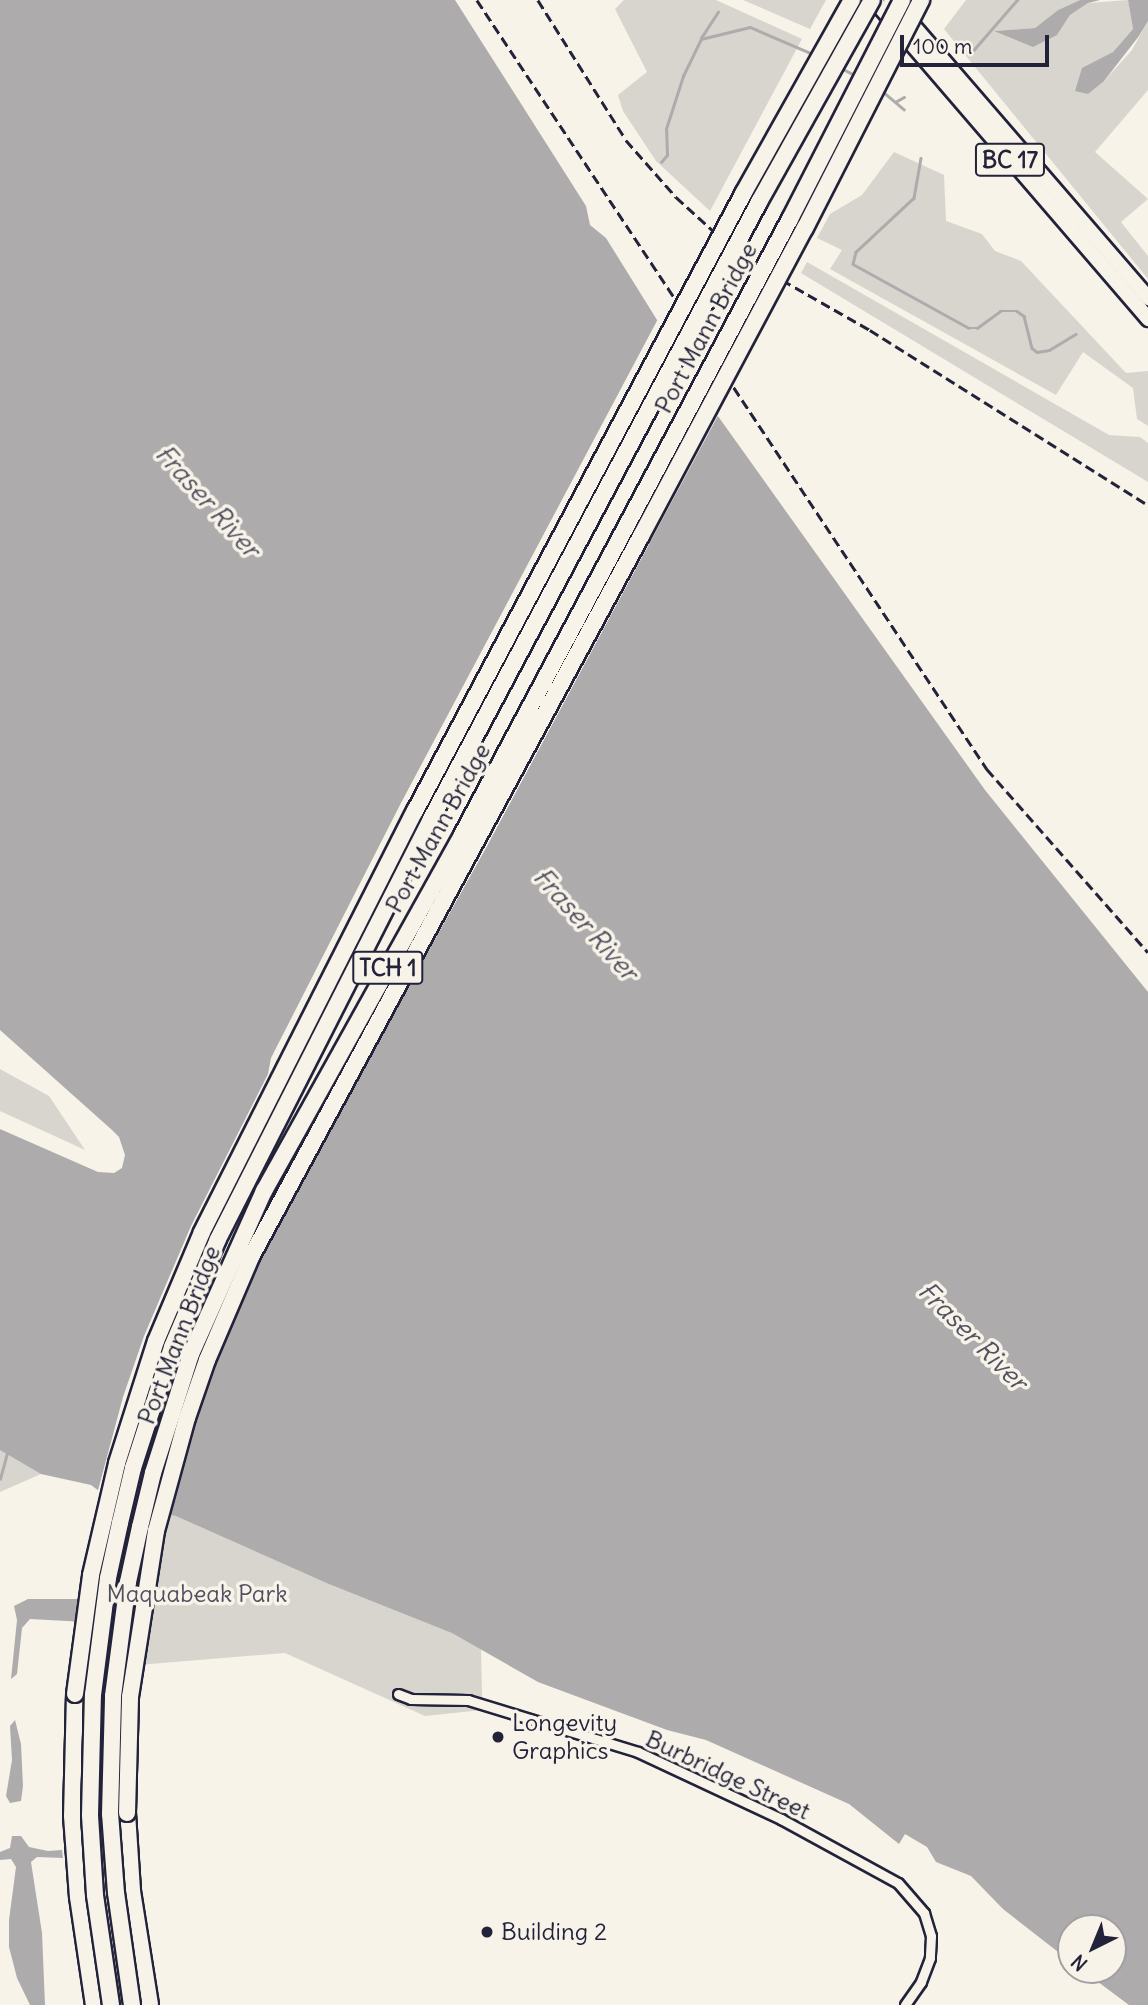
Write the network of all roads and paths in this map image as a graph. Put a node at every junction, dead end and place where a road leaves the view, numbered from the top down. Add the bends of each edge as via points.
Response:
1 (852, 0) edge
2 (873, 0) edge
3 (891, 0) edge
4 (902, 0) edge
5 (921, 0) edge
6 (1148, 298) edge
7 (1148, 318) edge
8 (398, 1695) dead end
9 (94, 2005) edge
10 (111, 2005) edge
11 (132, 2005) edge
12 (150, 2005) edge
13 (905, 2005) edge

1 - 9 highway, bridge via 743,194 415,811 214,1209 156,1340 103,1519 75,1694 72,1816
2 - 7 highway, BC 17
2 - 10 highway, Port Mann Bridge / TCH 1, bridge via 759,202 431,819 224,1228 172,1347 120,1523 93,1695 90,1815 95,1895
3 - 6 highway, BC 17
4 - 11 highway, Port Mann Bridge / TCH 1, bridge via 462,835 264,1191 191,1354 139,1527 113,1696 110,1814
5 - 12 highway, bridge via 484,831 279,1200 207,1360 156,1531 130,1697 127,1813 132,1891
8 - 13 street, Burbridge Street via 468,1700 638,1752 781,1819 898,1883 924,1913 930,1936 930,1958

